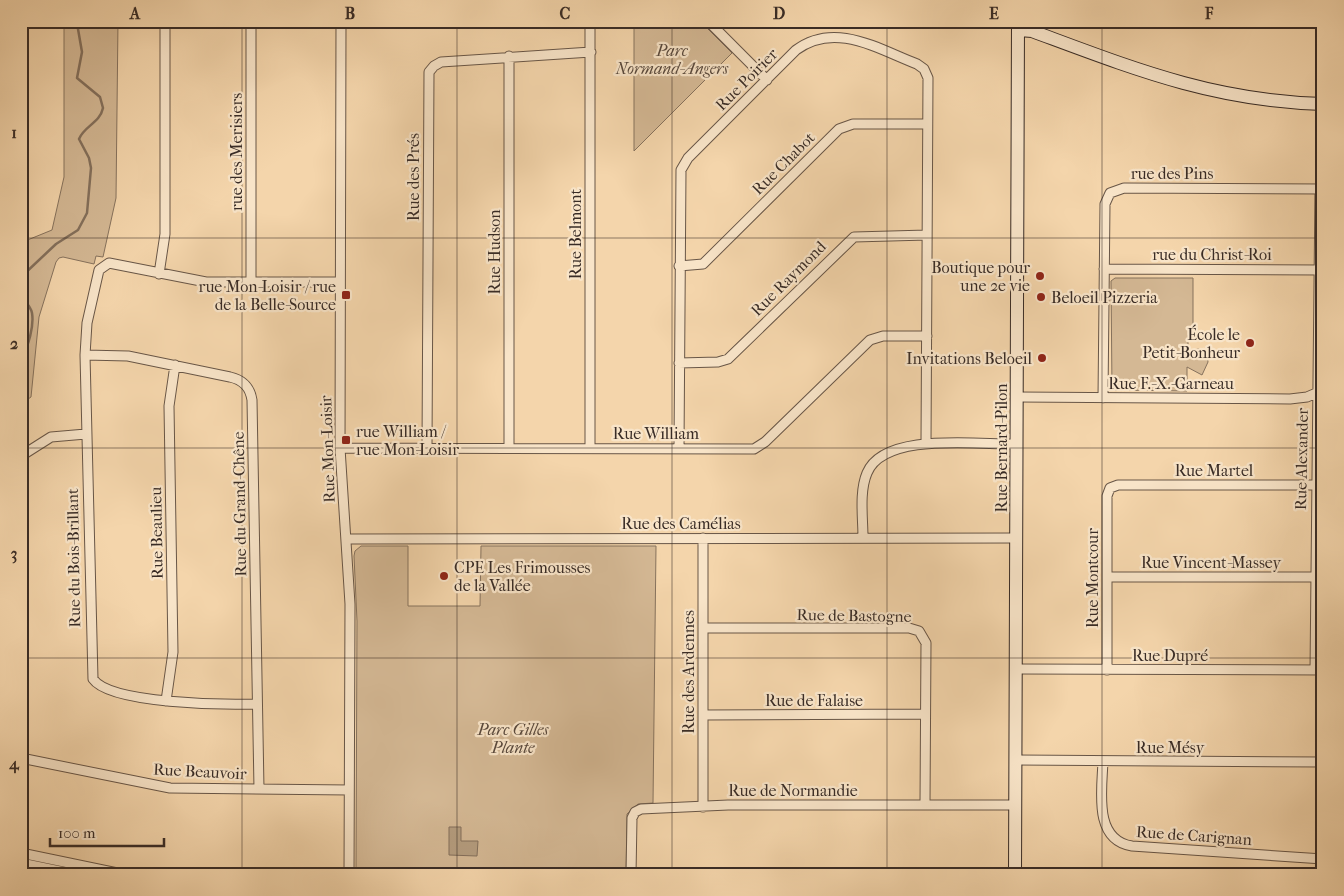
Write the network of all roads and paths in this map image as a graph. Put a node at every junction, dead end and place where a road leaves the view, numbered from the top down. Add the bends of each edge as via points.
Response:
1 (165, 21) edge
2 (251, 21) edge
3 (341, 21) edge
4 (590, 21) edge
5 (708, 21) edge
6 (1018, 25) edge
7 (591, 52) junction
8 (508, 56) junction
9 (767, 80) junction
10 (1323, 104) edge
11 (927, 124) junction
12 (1321, 189) edge
13 (927, 235) junction
14 (679, 266) junction
15 (1104, 269) junction
16 (1320, 270) junction
17 (159, 274) junction
18 (252, 282) junction
19 (340, 282) junction
20 (927, 336) junction
21 (84, 355) junction
22 (679, 363) junction
23 (175, 365) junction
24 (1320, 391) edge
25 (1018, 397) junction
26 (1102, 398) junction
27 (86, 434) junction
28 (926, 444) junction
29 (1017, 444) junction
30 (340, 448) junction
31 (427, 448) junction
32 (509, 448) junction
33 (590, 448) junction
34 (679, 448) junction
35 (21, 456) edge
36 (1316, 485) junction
37 (1112, 487) joint
38 (703, 538) junction
39 (863, 538) junction
40 (1017, 538) junction
41 (346, 539) junction
42 (1107, 577) junction
43 (1315, 577) junction
44 (703, 628) junction
45 (1017, 669) junction
46 (1107, 670) junction
47 (1319, 670) edge
48 (166, 701) junction
49 (257, 704) junction
50 (926, 714) junction
51 (703, 715) junction
52 (21, 758) edge
53 (1016, 760) junction
54 (1103, 762) junction
55 (1323, 762) edge
56 (259, 789) junction
57 (349, 790) junction
58 (925, 804) junction
59 (1016, 805) junction
60 (702, 806) junction
61 (21, 853) edge
62 (1323, 859) edge
63 (21, 864) edge
64 (110, 873) edge
65 (79, 875) edge
66 (127, 875) edge
67 (256, 875) edge
68 (315, 875) edge
69 (349, 875) edge
70 (632, 875) edge
71 (1015, 875) edge

1 - 17 street via 165,234
2 - 18 street, rue des Merisiers
3 - 19 street, Rue Mon-Loisir
4 - 7 street, Rue Belmont
5 - 9 street
6 - 10 main road via 1196,88 1252,98
6 - 25 main road, Rue Bernard-Pilon
7 - 8 street, Rue des Prés
7 - 33 street, Rue Belmont
8 - 31 street, Rue des Prés via 440,62 428,75
8 - 32 street, Rue Hudson
9 - 11 street, Rue Poirier via 805,45 823,38 848,38 924,69 928,78
9 - 14 street, Rue Poirier via 682,166 679,177
11 - 13 street, Rue Poirier
11 - 14 street, Rue Chabot via 853,124 843,127 703,264
12 - 15 street, rue des Pins via 1116,189 1108,194 1105,202
12 - 16 street, Rue Alexander
13 - 20 street, Rue Poirier
13 - 22 street, Rue Raymond via 851,238 728,359
14 - 22 street, Rue Poirier
15 - 16 street, rue du Christ-Roi
15 - 26 street, rue des Pins
16 - 24 street, Rue Alexander
17 - 18 street via 206,282
17 - 21 street, Rue du Bois-Brillant via 109,263 100,267 87,323
18 - 19 street
19 - 30 street, Rue Mon-Loisir
20 - 28 street, Rue Poirier
20 - 34 street, Rue William via 880,336 870,340 759,447
21 - 23 street, Rue du Grand-Chêne via 118,355
21 - 27 street, Rue du Bois-Brillant
22 - 34 street, Rue Poirier
23 - 48 street, Rue Beaulieu via 169,406 173,658
23 - 49 street, Rue du Grand-Chêne via 236,379 246,386 252,397
24 - 26 street, Rue F.-X.-Garneau via 1290,399
24 - 36 street, Rue Alexander
25 - 26 street, Rue F.-X.-Garneau
25 - 29 main road, Rue Bernard-Pilon
27 - 35 street via 51,437
27 - 48 street, Rue du Bois-Brillant via 92,676 103,688
28 - 29 street
28 - 39 street via 890,451 871,466 864,486
29 - 40 main road, Rue Bernard-Pilon
30 - 31 street, Rue William
30 - 41 street, Rue Mon-Loisir
31 - 32 street, Rue William
32 - 33 street, Rue William
33 - 34 street, Rue William
36 - 37 street, Rue Martel
36 - 43 street, Rue Alexander
37 - 42 street, Rue Montcour via 1107,496
38 - 39 street, Rue des Camélias
38 - 41 street, Rue des Camélias
38 - 44 street, Rue des Ardennes
39 - 40 street, Rue des Camélias
40 - 45 main road, Rue Bernard-Pilon
41 - 57 street, Rue Mon-Loisir via 350,620
42 - 43 street, Rue Vincent-Massey
42 - 46 street, Rue Montcour
43 - 47 street, Rue Alexander
44 - 50 street, Rue de Bastogne via 915,629 925,641
44 - 51 street, Rue des Ardennes
45 - 46 street, Rue Dupré
45 - 53 main road, Rue Bernard-Pilon
46 - 47 street, Rue Dupré
48 - 49 street, Rue du Bois-Brillant
49 - 56 street, Rue du Grand-Chêne
50 - 51 street, Rue de Falaise
50 - 58 street, Rue de Bastogne
51 - 60 street, Rue des Ardennes
52 - 56 street, Rue Beauvoir via 163,787
53 - 54 street, Rue Mésy
53 - 59 main road, Rue Bernard-Pilon
54 - 55 street, Rue Mésy
54 - 62 street, Rue de Carignan via 1104,821 1110,834 1122,843
56 - 57 street, Rue Beauvoir
57 - 69 street, Rue Mon-Loisir
58 - 59 street, Rue de Normandie
58 - 60 street, Rue de Normandie
59 - 71 main road, Rue Bernard-Pilon
60 - 70 street, Rue de Normandie via 644,808 635,812 632,818
61 - 64 street
63 - 65 street
64 - 66 street
67 - 68 street

